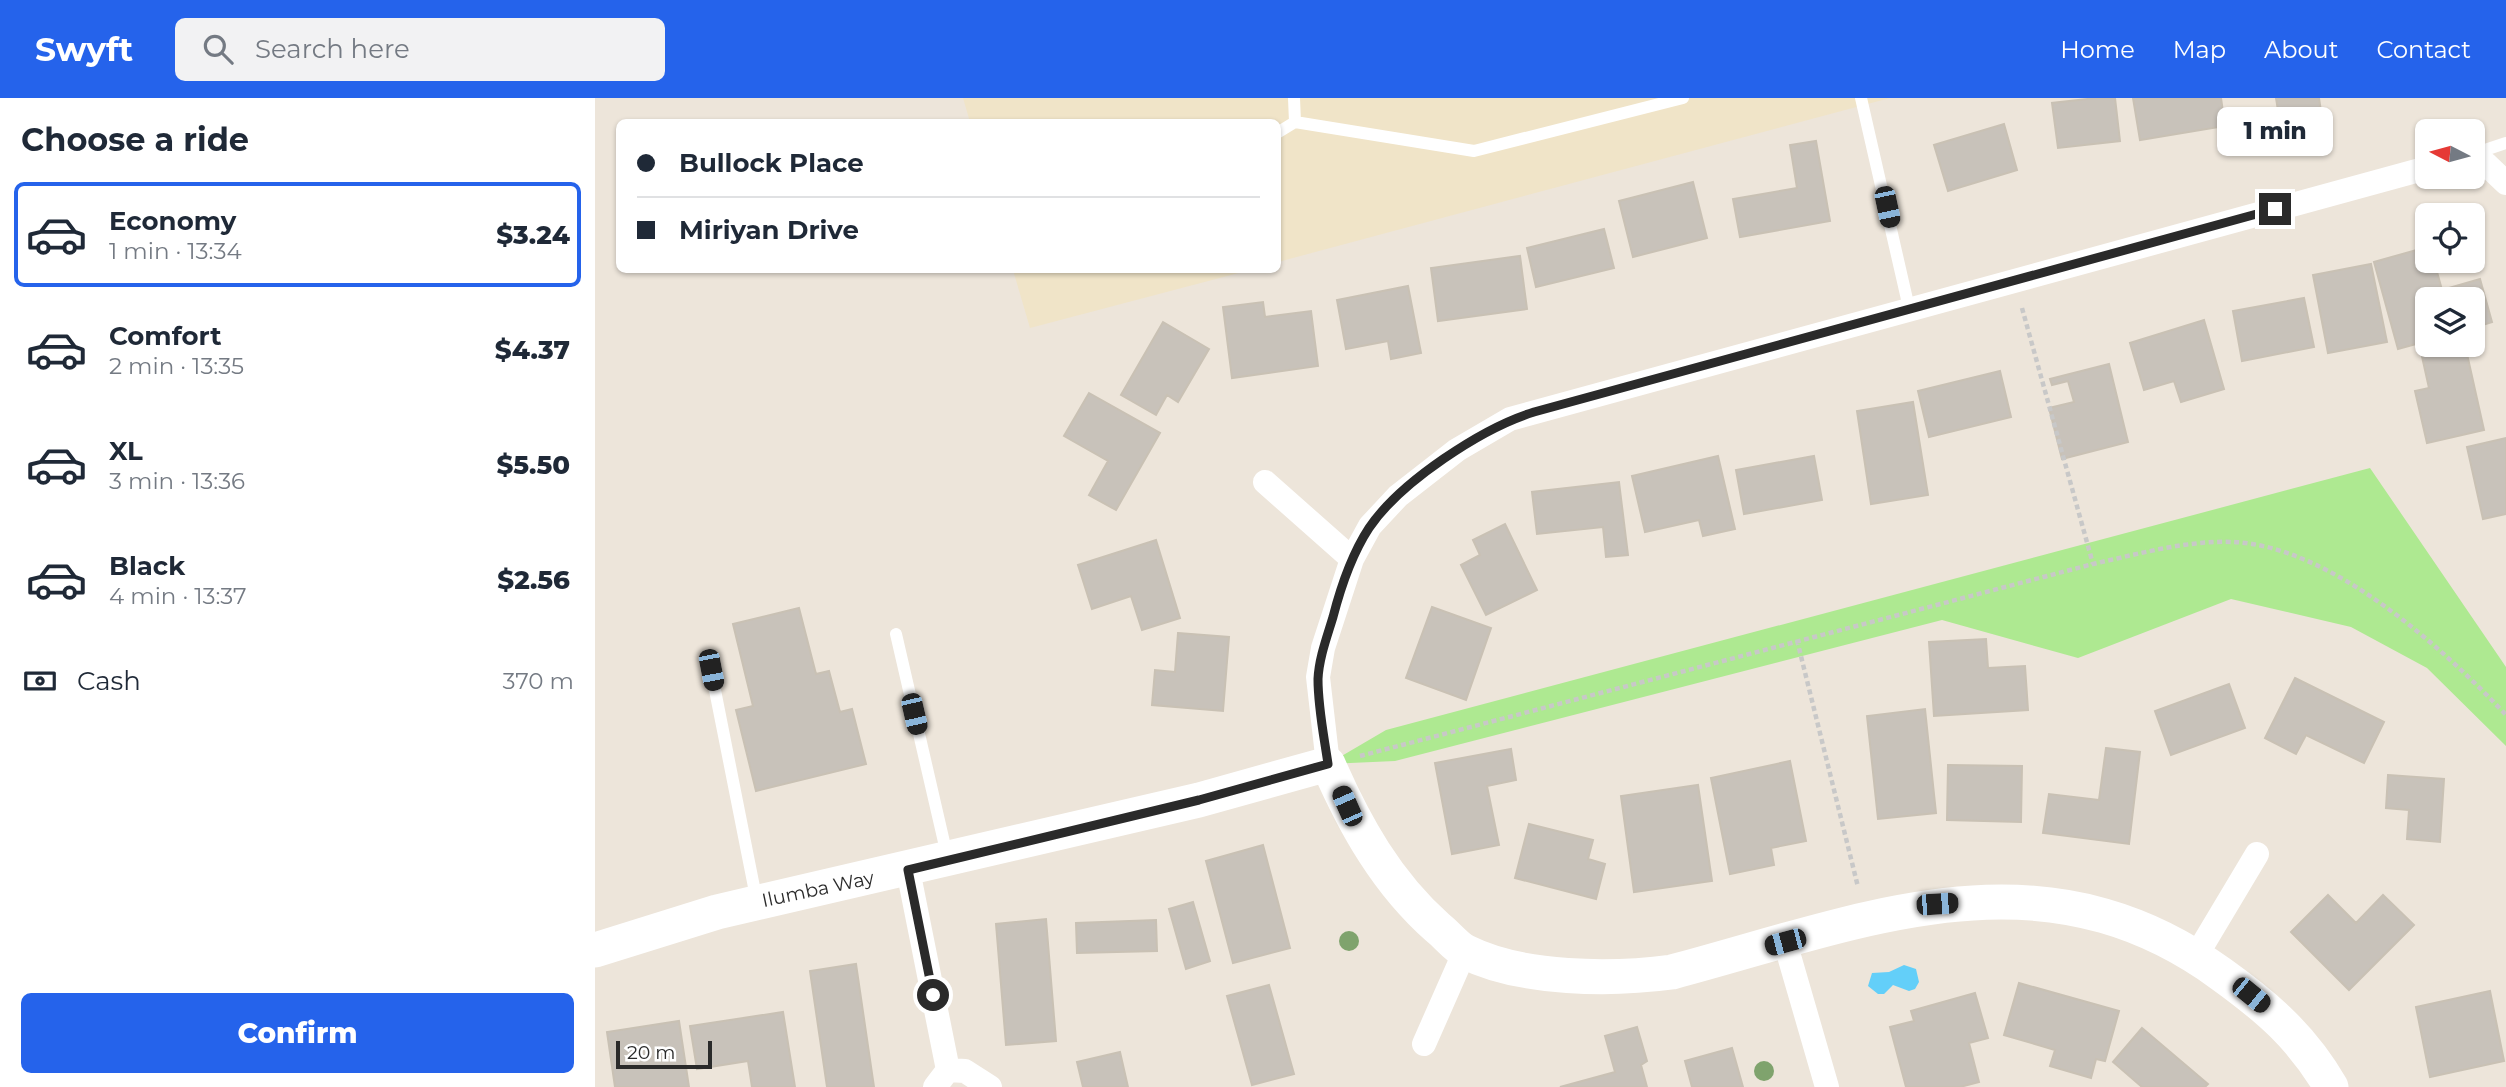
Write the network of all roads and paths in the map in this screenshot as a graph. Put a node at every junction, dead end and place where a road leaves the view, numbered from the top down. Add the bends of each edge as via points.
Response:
1 (1294, 98) edge
2 (1683, 98) edge
3 (1861, 98) edge
4 (1295, 122) junction
5 (1281, 131) edge
6 (2506, 142) edge
7 (2485, 150) edge
8 (2485, 164) edge
9 (2415, 171) edge
10 (2506, 183) edge
11 (2014, 280) junction
12 (1909, 309) junction
13 (1265, 482) dead end
14 (1352, 559) junction
15 (2093, 564) junction
16 (895, 634) dead end
17 (1797, 640) junction
18 (711, 670) dead end
19 (2506, 715) edge
20 (1328, 764) junction
21 (2257, 854) dead end
22 (948, 859) junction
23 (908, 870) junction
24 (757, 903) junction
25 (1867, 920) junction
26 (1785, 942) junction
27 (595, 950) edge
28 (1465, 951) junction
29 (2196, 956) junction
30 (1424, 1044) dead end
31 (942, 1078) edge
32 (990, 1087) edge
33 (1827, 1087) edge
34 (2330, 1087) edge

1 - 4 lane
2 - 4 lane via 1474,151
3 - 12 lane
4 - 5 lane
6 - 7 lane
8 - 10 street
9 - 11 street
11 - 12 street
11 - 15 path
12 - 14 street via 1510,419 1457,450 1398,496 1370,526
13 - 14 street
14 - 20 street via 1318,677
15 - 17 path
15 - 19 path via 2164,548 2235,542 2303,558 2367,594 2426,637
16 - 22 lane
17 - 20 path
17 - 25 path
18 - 24 lane
20 - 22 street, Ilumba Way via 1199,800
20 - 28 street via 1370,848 1394,882
21 - 29 street
22 - 23 street, Ilumba Way
23 - 24 street, Ilumba Way
23 - 31 street
24 - 27 street, Ilumba Way
25 - 26 street
25 - 29 street via 1937,904 2031,901 2121,920
26 - 28 street via 1672,972 1615,978 1521,968
26 - 33 street
28 - 30 street
29 - 34 street via 2284,1022
31 - 32 street via 965,1071

